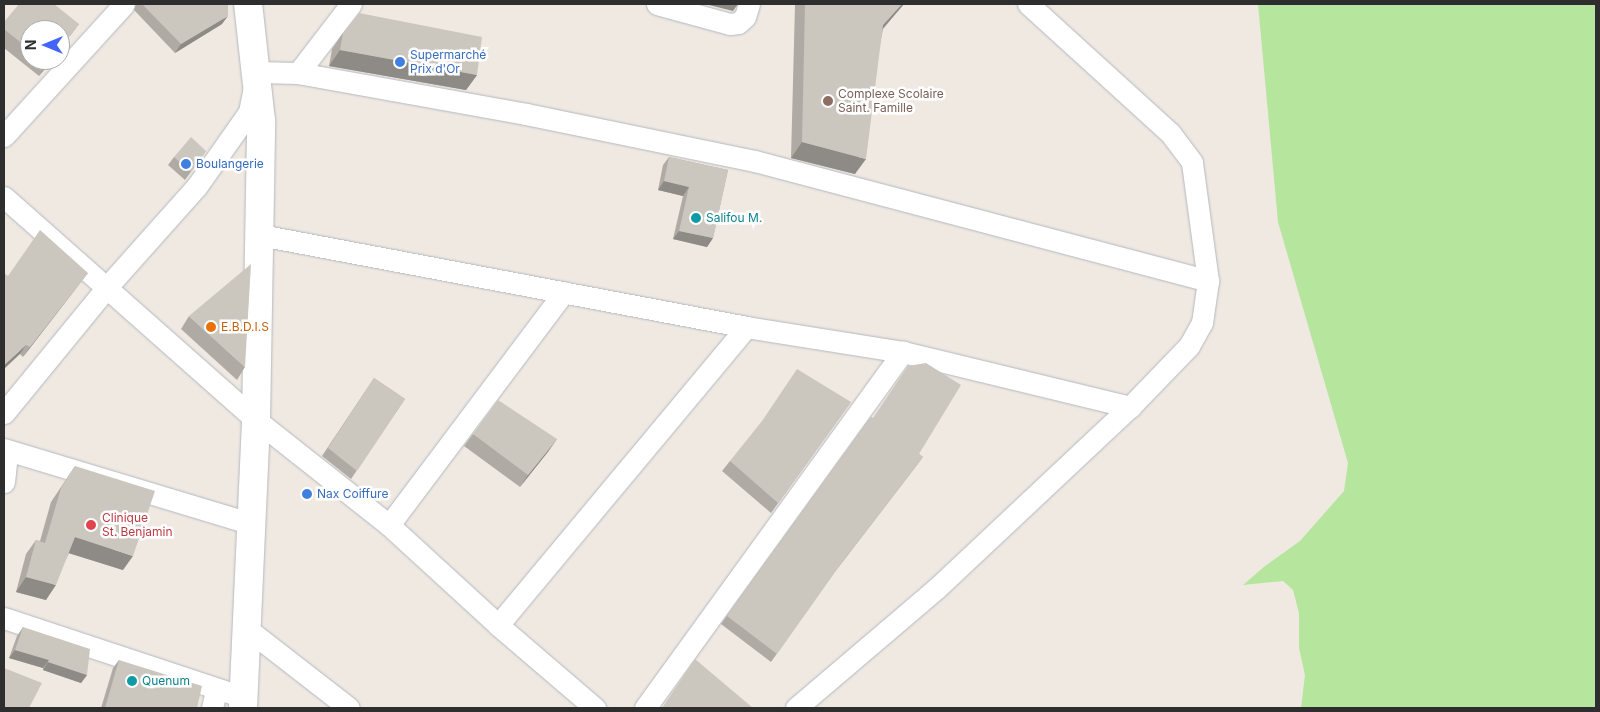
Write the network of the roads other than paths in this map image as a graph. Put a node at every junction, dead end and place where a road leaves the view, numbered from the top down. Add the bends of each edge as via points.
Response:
1 (124, 4) edge
2 (248, 4) edge
3 (350, 4) edge
4 (657, 4) edge
5 (749, 4) edge
6 (1028, 4) edge
7 (257, 72) junction
8 (298, 73) junction
9 (4, 136) edge
10 (4, 197) edge
11 (260, 235) junction
12 (1208, 281) junction
13 (107, 287) junction
14 (564, 292) junction
15 (746, 327) junction
16 (904, 352) junction
17 (1130, 407) junction
18 (4, 413) edge
19 (256, 420) junction
20 (6, 450) edge
21 (4, 482) edge
22 (252, 524) junction
23 (389, 525) junction
24 (4, 618) edge
25 (498, 625) junction
26 (246, 628) junction
27 (214, 699) edge
28 (243, 703) edge
29 (349, 708) edge
30 (595, 708) edge
31 (644, 708) edge
32 (796, 708) edge

1 - 9 street
2 - 7 main road
3 - 8 street
4 - 5 street via 730,24 745,17
6 - 12 street via 1183,147 1192,162
7 - 8 street
7 - 11 main road via 261,121
7 - 13 street via 249,112 232,138 197,186
8 - 12 street via 526,114 755,161
10 - 13 street
11 - 14 street
11 - 19 main road
12 - 17 street via 1202,323 1189,346
13 - 18 street
13 - 19 street
14 - 15 street
14 - 23 street
15 - 16 street
15 - 25 street
16 - 17 street
16 - 31 street
17 - 32 street via 937,588
19 - 22 main road
19 - 23 street
20 - 21 street
20 - 22 street
22 - 26 main road
23 - 25 street
24 - 27 street
25 - 30 street
26 - 28 main road
26 - 29 street
27 - 28 street

